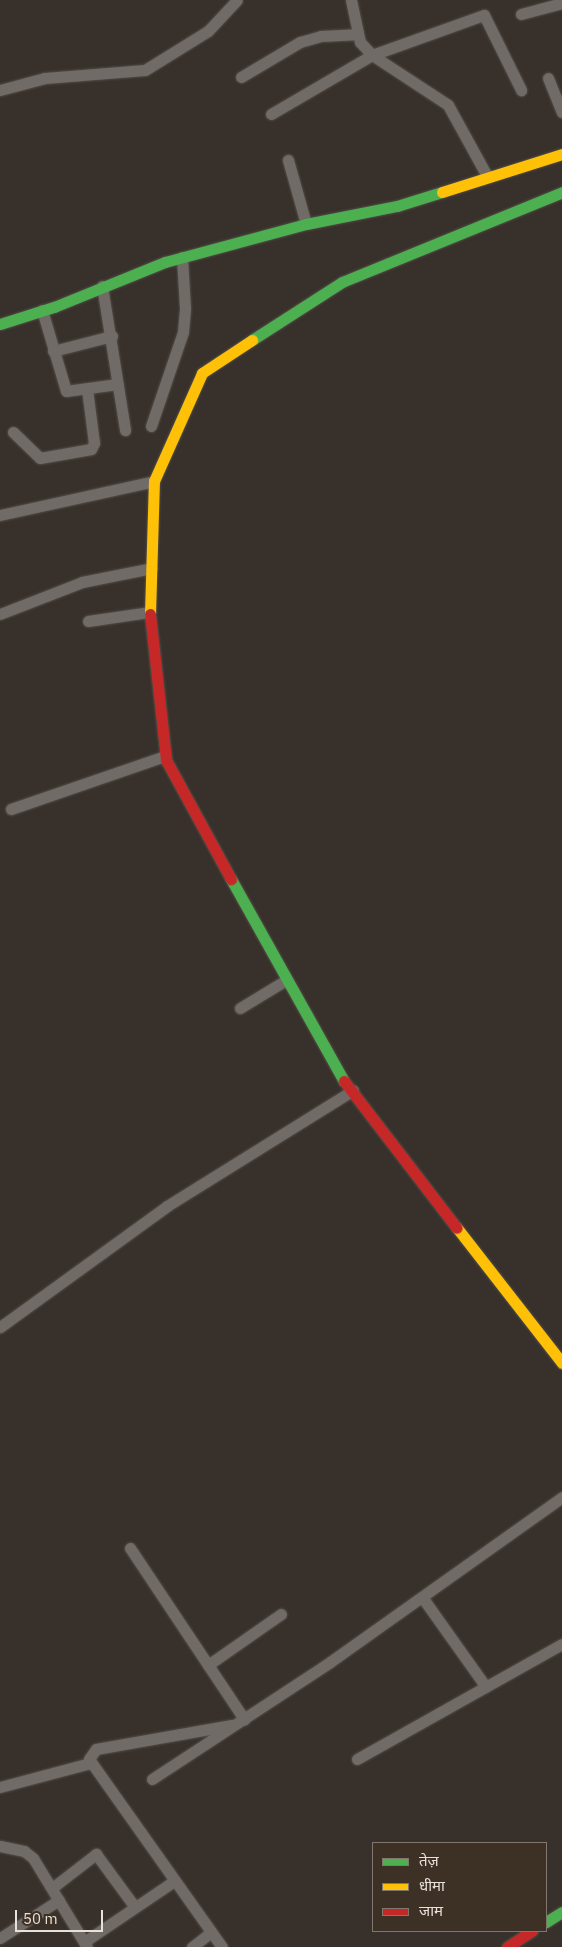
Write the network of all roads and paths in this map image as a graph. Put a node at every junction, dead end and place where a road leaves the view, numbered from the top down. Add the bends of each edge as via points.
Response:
1 (237, 0) edge
2 (351, 0) edge
3 (562, 3) edge
4 (520, 14) dead end
5 (356, 34) junction
6 (372, 54) junction
7 (241, 77) dead end
8 (548, 78) dead end
9 (0, 90) edge
10 (521, 90) dead end
11 (562, 112) edge
12 (272, 114) dead end
13 (562, 154) edge
14 (288, 160) dead end
15 (487, 176) junction
16 (562, 192) edge
17 (306, 224) junction
18 (182, 257) junction
19 (102, 286) junction
20 (42, 310) junction
21 (0, 324) edge
22 (112, 336) junction
23 (52, 351) junction
24 (118, 384) junction
25 (87, 389) junction
26 (151, 426) dead end
27 (125, 430) dead end
28 (13, 432) dead end
29 (154, 481) junction
30 (0, 515) edge
31 (152, 568) junction
32 (150, 612) junction
33 (0, 614) edge
34 (88, 621) dead end
35 (165, 756) junction
36 (11, 809) dead end
37 (286, 980) junction
38 (240, 1008) dead end
39 (353, 1090) junction
40 (0, 1327) edge
41 (562, 1363) edge
42 (562, 1497) edge
43 (130, 1548) dead end
44 (422, 1597) junction
45 (281, 1614) dead end
46 (562, 1644) edge
47 (208, 1665) junction
48 (486, 1687) junction
49 (240, 1721) junction
50 (357, 1759) dead end
51 (90, 1763) junction
52 (152, 1779) dead end
53 (0, 1787) edge
54 (0, 1846) edge
55 (174, 1881) junction
56 (52, 1888) junction
57 (59, 1900) junction
58 (136, 1907) junction
59 (562, 1912) edge
60 (547, 1921) edge
61 (211, 1932) junction
62 (530, 1932) edge
63 (3, 1941) edge
64 (85, 1944) edge
65 (192, 1947) edge
66 (222, 1947) edge
67 (507, 1947) edge

1 - 9 street via 208,31 145,70 44,78
2 - 5 street
3 - 4 street
5 - 6 street
5 - 7 street via 321,36 300,42
6 - 10 street via 484,15
6 - 12 street
6 - 15 street via 448,105
8 - 11 street
13 - 15 street
14 - 17 street
15 - 17 street via 397,206
16 - 29 street via 342,282 202,373
17 - 18 street
18 - 19 street
18 - 26 street via 183,332
19 - 20 street
19 - 22 street
20 - 21 street
20 - 23 street
22 - 23 street
22 - 24 street
23 - 25 street via 64,388 69,392
24 - 25 street
24 - 27 street
25 - 28 street via 94,443 91,449 40,458
29 - 30 street
29 - 31 street
31 - 32 street
31 - 33 street via 82,582
32 - 34 street
32 - 35 street
35 - 36 street
35 - 37 street
37 - 38 street
37 - 39 street via 335,1070
39 - 40 street via 167,1206
39 - 41 street
42 - 44 street
43 - 47 street
44 - 48 street
44 - 49 street
45 - 47 street
46 - 48 street
47 - 49 street
48 - 50 street
49 - 51 street via 96,1749 90,1755
49 - 52 street
51 - 53 street
51 - 55 street
54 - 56 street via 29,1853
55 - 58 street
55 - 61 street
56 - 57 street
56 - 58 street via 96,1854
57 - 63 street
57 - 64 street
58 - 64 street
59 - 60 street
61 - 65 street
61 - 66 street
62 - 67 street

